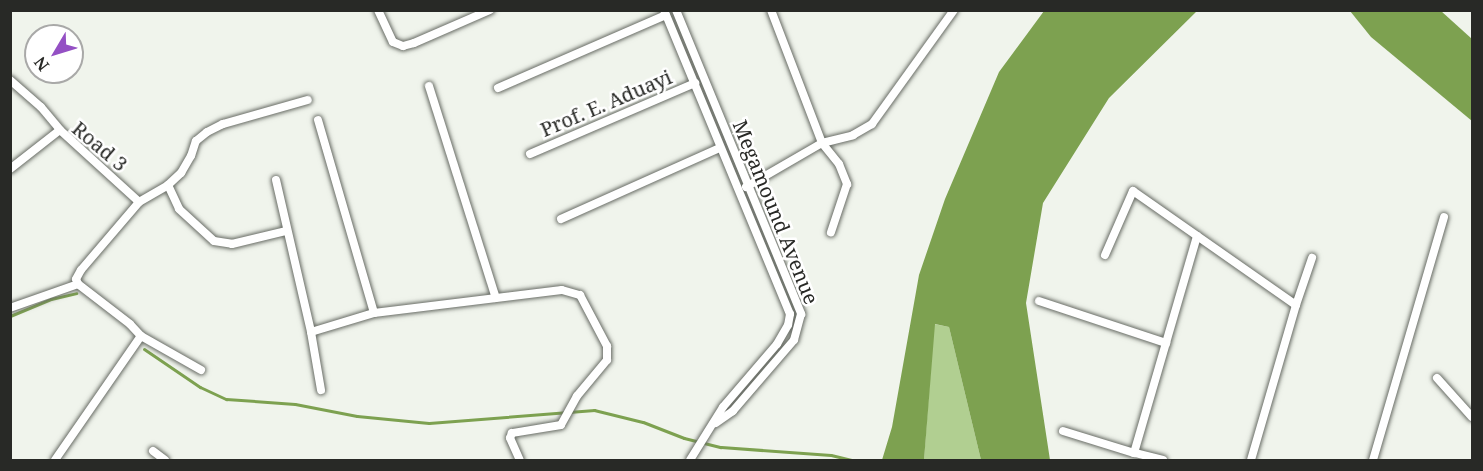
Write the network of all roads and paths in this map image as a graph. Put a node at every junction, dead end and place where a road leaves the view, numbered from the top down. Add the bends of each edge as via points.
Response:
1 (378, 10) edge
2 (490, 10) edge
3 (676, 10) edge
4 (771, 10) edge
5 (954, 10) edge
6 (665, 13) edge
7 (10, 80) edge
8 (694, 83) junction
9 (429, 86) dead end
10 (498, 88) dead end
11 (308, 100) dead end
12 (318, 120) dead end
13 (60, 130) junction
14 (822, 143) junction
15 (720, 148) junction
16 (530, 154) dead end
17 (10, 169) edge
18 (276, 180) dead end
19 (168, 185) junction
20 (749, 185) junction
21 (739, 191) junction
22 (140, 202) junction
23 (1444, 217) dead end
24 (561, 219) dead end
25 (286, 231) junction
26 (831, 232) dead end
27 (1197, 236) junction
28 (1105, 255) dead end
29 (1312, 258) dead end
30 (78, 284) junction
31 (496, 298) junction
32 (1039, 301) dead end
33 (1296, 305) junction
34 (10, 308) edge
35 (374, 313) junction
36 (311, 332) junction
37 (141, 336) junction
38 (1166, 343) junction
39 (201, 370) dead end
40 (1437, 378) dead end
41 (321, 390) dead end
42 (1473, 417) edge
43 (711, 428) junction
44 (1063, 431) dead end
45 (153, 451) dead end
46 (1134, 453) junction
47 (692, 457) edge
48 (55, 460) edge
49 (165, 460) edge
50 (520, 460) edge
51 (1163, 460) edge
52 (1251, 460) edge
53 (1373, 460) edge

1 - 2 street via 393,42 403,46
3 - 20 street, Megamound Avenue
4 - 14 street
5 - 14 street via 872,124 853,135
6 - 8 street, Megamound Avenue
6 - 10 street
7 - 13 street
8 - 15 street, Megamound Avenue
8 - 16 street, Prof. E. Aduayi
9 - 31 street
11 - 19 street via 207,132 196,141 188,163
12 - 35 street
13 - 17 street, Road 3
13 - 22 street, Road 3
14 - 20 street
14 - 26 street via 839,164 847,184
15 - 21 street, Megamound Avenue
15 - 24 street
18 - 25 street
19 - 22 street
19 - 25 street via 179,209 214,241 231,244
20 - 21 street
20 - 43 street, Megamound Avenue via 801,314 794,340 734,411
21 - 43 street, Megamound Avenue via 790,314 777,344 723,407
22 - 30 street via 81,270 76,279
23 - 53 street
25 - 36 street
27 - 28 street via 1133,191
27 - 33 street
27 - 38 street
29 - 33 street
30 - 34 street
30 - 37 street
31 - 35 street
31 - 50 street via 572,291 584,301 609,353 562,423 512,433 510,438
32 - 38 street
33 - 52 street
35 - 36 street
36 - 41 street
37 - 39 street
37 - 48 street
38 - 46 street
40 - 42 street
43 - 47 street, Megamound Avenue
44 - 46 street
45 - 49 street
46 - 51 street

